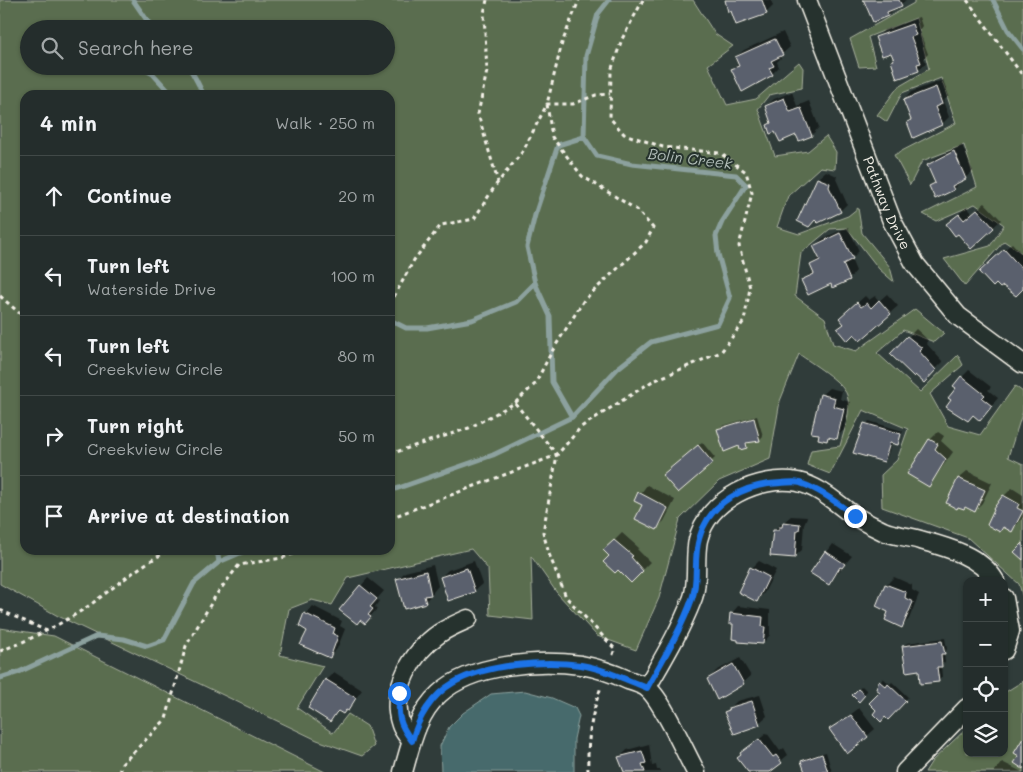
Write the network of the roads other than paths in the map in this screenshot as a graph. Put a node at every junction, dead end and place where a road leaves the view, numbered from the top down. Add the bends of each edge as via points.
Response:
1 (807, 0) edge
2 (1023, 364) edge
3 (992, 577) edge
4 (468, 619) dead end
5 (1008, 620) edge
6 (1008, 637) edge
7 (647, 688) junction
8 (963, 712) edge
9 (412, 741) junction
10 (403, 772) edge
11 (696, 772) edge
12 (905, 772) edge

1 - 2 street, Pathway Drive via 892,221 915,264 958,316
3 - 7 street via 972,559 920,540 886,532 855,516 823,492 798,482 748,487 725,500 707,521 699,538 693,598
4 - 9 street via 441,632 425,645 404,678 398,711 401,727
5 - 6 street
7 - 9 street via 607,671 580,665 505,667 452,683 429,705
7 - 11 street via 672,724
8 - 12 street
9 - 10 street

